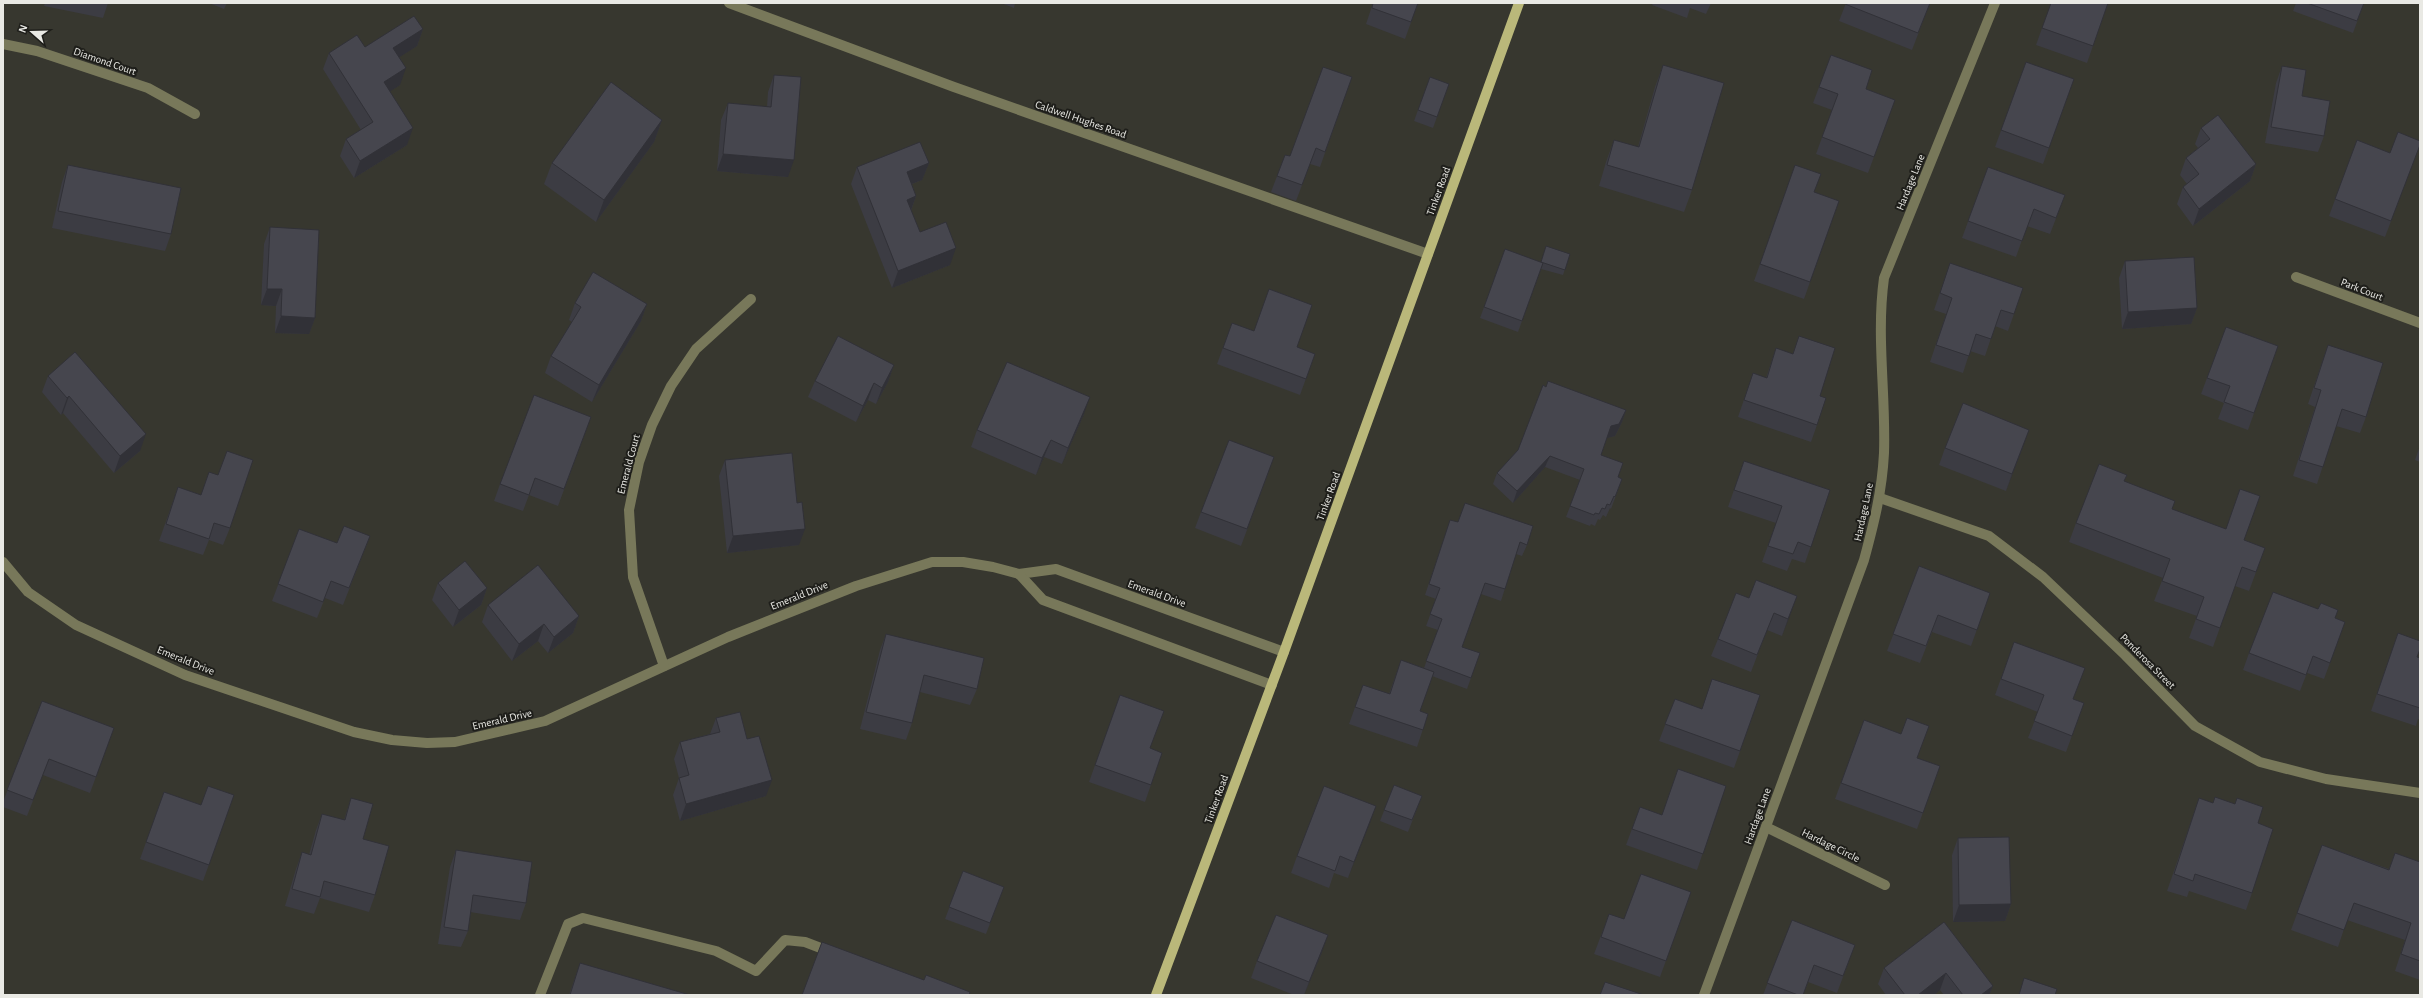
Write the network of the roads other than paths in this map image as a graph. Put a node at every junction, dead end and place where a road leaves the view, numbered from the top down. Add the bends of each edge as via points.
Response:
1 (729, 3) edge
2 (1519, 3) edge
3 (1995, 3) edge
4 (3, 44) edge
5 (195, 114) dead end
6 (1428, 254) junction
7 (2296, 277) dead end
8 (751, 299) dead end
9 (2420, 323) edge
10 (1880, 498) junction
11 (3, 562) edge
12 (1019, 574) junction
13 (1284, 652) junction
14 (664, 666) junction
15 (1272, 685) junction
16 (2420, 793) edge
17 (1766, 827) junction
18 (1884, 885) dead end
19 (841, 956) edge
20 (540, 995) edge
21 (1156, 995) edge
22 (1704, 995) edge

1 - 6 street, Caldwell Hughes Road via 962,90
2 - 6 main road, Tinker Road
3 - 10 street, Hardage Lane via 1884,278 1880,309 1884,452
4 - 5 street, Diamond Court via 37,51 148,88
6 - 13 main road, Tinker Road
7 - 9 street, Park Court
8 - 14 street, Emerald Court via 696,349 670,386 639,462 629,510 633,577
10 - 16 street, Ponderosa Street via 1989,536 2043,577 2195,726 2260,762 2326,779
10 - 17 street, Hardage Lane via 1864,560
11 - 14 street, Emerald Drive via 28,592 76,625 185,675 354,732 392,740 426,744 455,742 544,721
12 - 13 street, Emerald Drive via 1056,569
12 - 14 street, Emerald Drive via 963,562 932,562 856,586 728,637
12 - 15 street via 1043,600
13 - 15 main road, Tinker Road
15 - 21 main road, Tinker Road
17 - 18 street, Hardage Circle
17 - 22 street, Hardage Lane
19 - 20 street via 805,942 785,940 756,971 716,951 583,918 568,924

